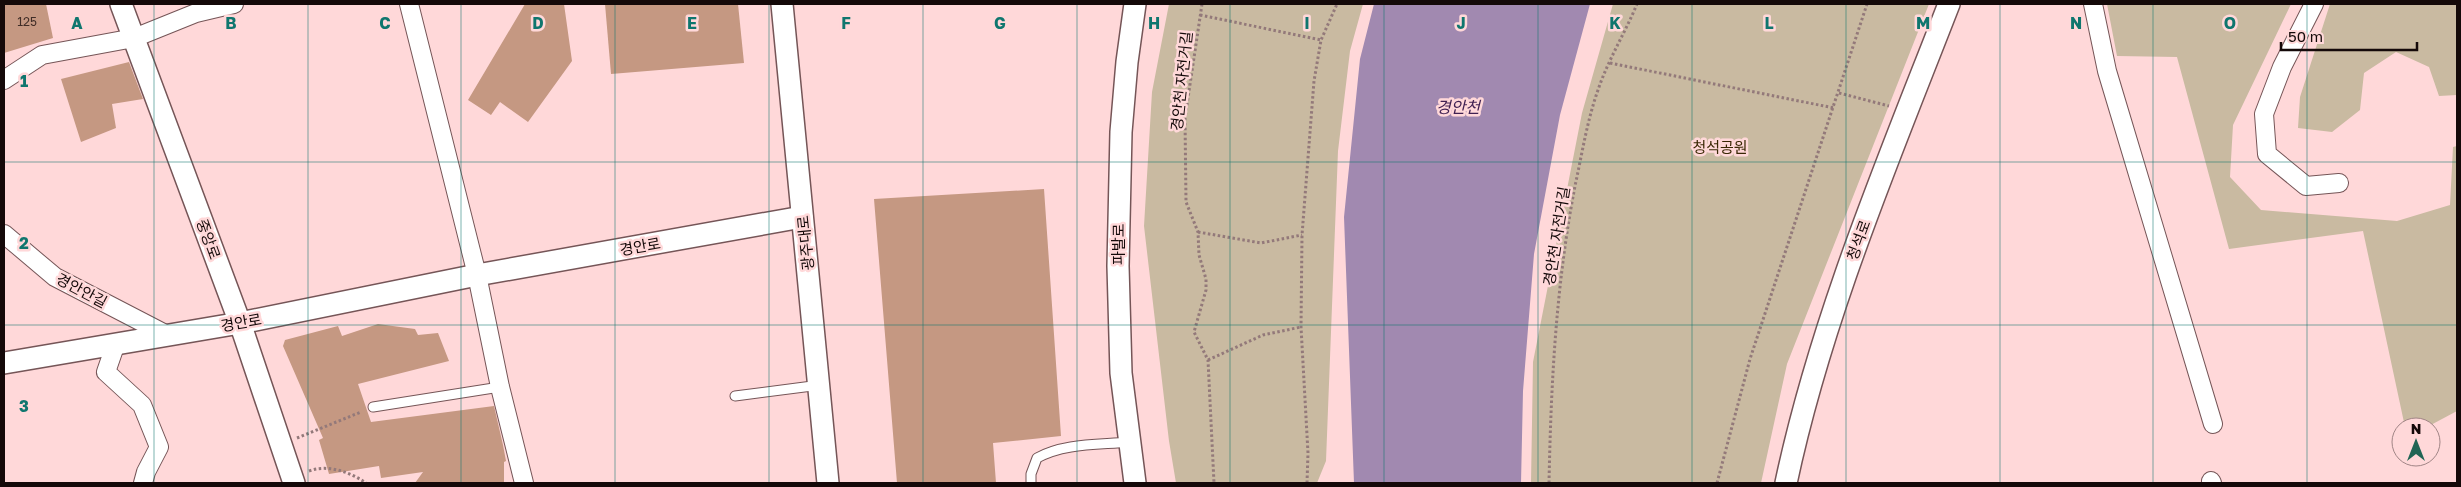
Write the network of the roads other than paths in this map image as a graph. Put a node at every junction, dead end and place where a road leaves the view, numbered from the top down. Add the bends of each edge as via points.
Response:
1 (121, 4) edge
2 (234, 4) edge
3 (409, 4) edge
4 (782, 4) edge
5 (1136, 4) edge
6 (1949, 4) edge
7 (2093, 4) edge
8 (2314, 4) edge
9 (197, 9) edge
10 (134, 38) junction
11 (4, 80) edge
12 (2339, 183) dead end
13 (802, 217) junction
14 (4, 234) edge
15 (477, 275) junction
16 (240, 323) junction
17 (167, 335) junction
18 (115, 346) junction
19 (4, 363) edge
20 (820, 385) junction
21 (500, 387) junction
22 (735, 396) dead end
23 (373, 407) road end
24 (2213, 424) dead end
25 (1129, 442) junction
26 (293, 480) edge
27 (143, 483) edge
28 (524, 483) edge
29 (828, 483) edge
30 (1031, 483) edge
31 (1135, 483) edge
32 (1786, 483) edge

1 - 10 street, 중앙로
2 - 9 street
3 - 15 street
4 - 13 street, 광주대로
5 - 25 street, 파발로 via 1127,62 1118,198 1118,320
6 - 32 street, 청석로 via 1828,327 1797,432
7 - 24 street via 2107,71
8 - 12 street via 2282,67 2264,114 2267,154 2306,186
9 - 10 street
10 - 11 street via 42,55
10 - 16 street, 중앙로
13 - 15 street, 경안로
13 - 20 street, 광주대로
14 - 17 street, 경안안길 via 55,277
15 - 16 street, 경안로
15 - 21 street
16 - 17 street, 경안로
16 - 26 street, 중앙로
17 - 18 street, 경안로
18 - 19 street, 경안로
18 - 27 street via 106,372 142,405 159,448
20 - 22 lane
20 - 29 street, 광주대로
21 - 23 lane
21 - 28 street
25 - 30 lane via 1048,451 1036,458 1030,474
25 - 31 street, 파발로

